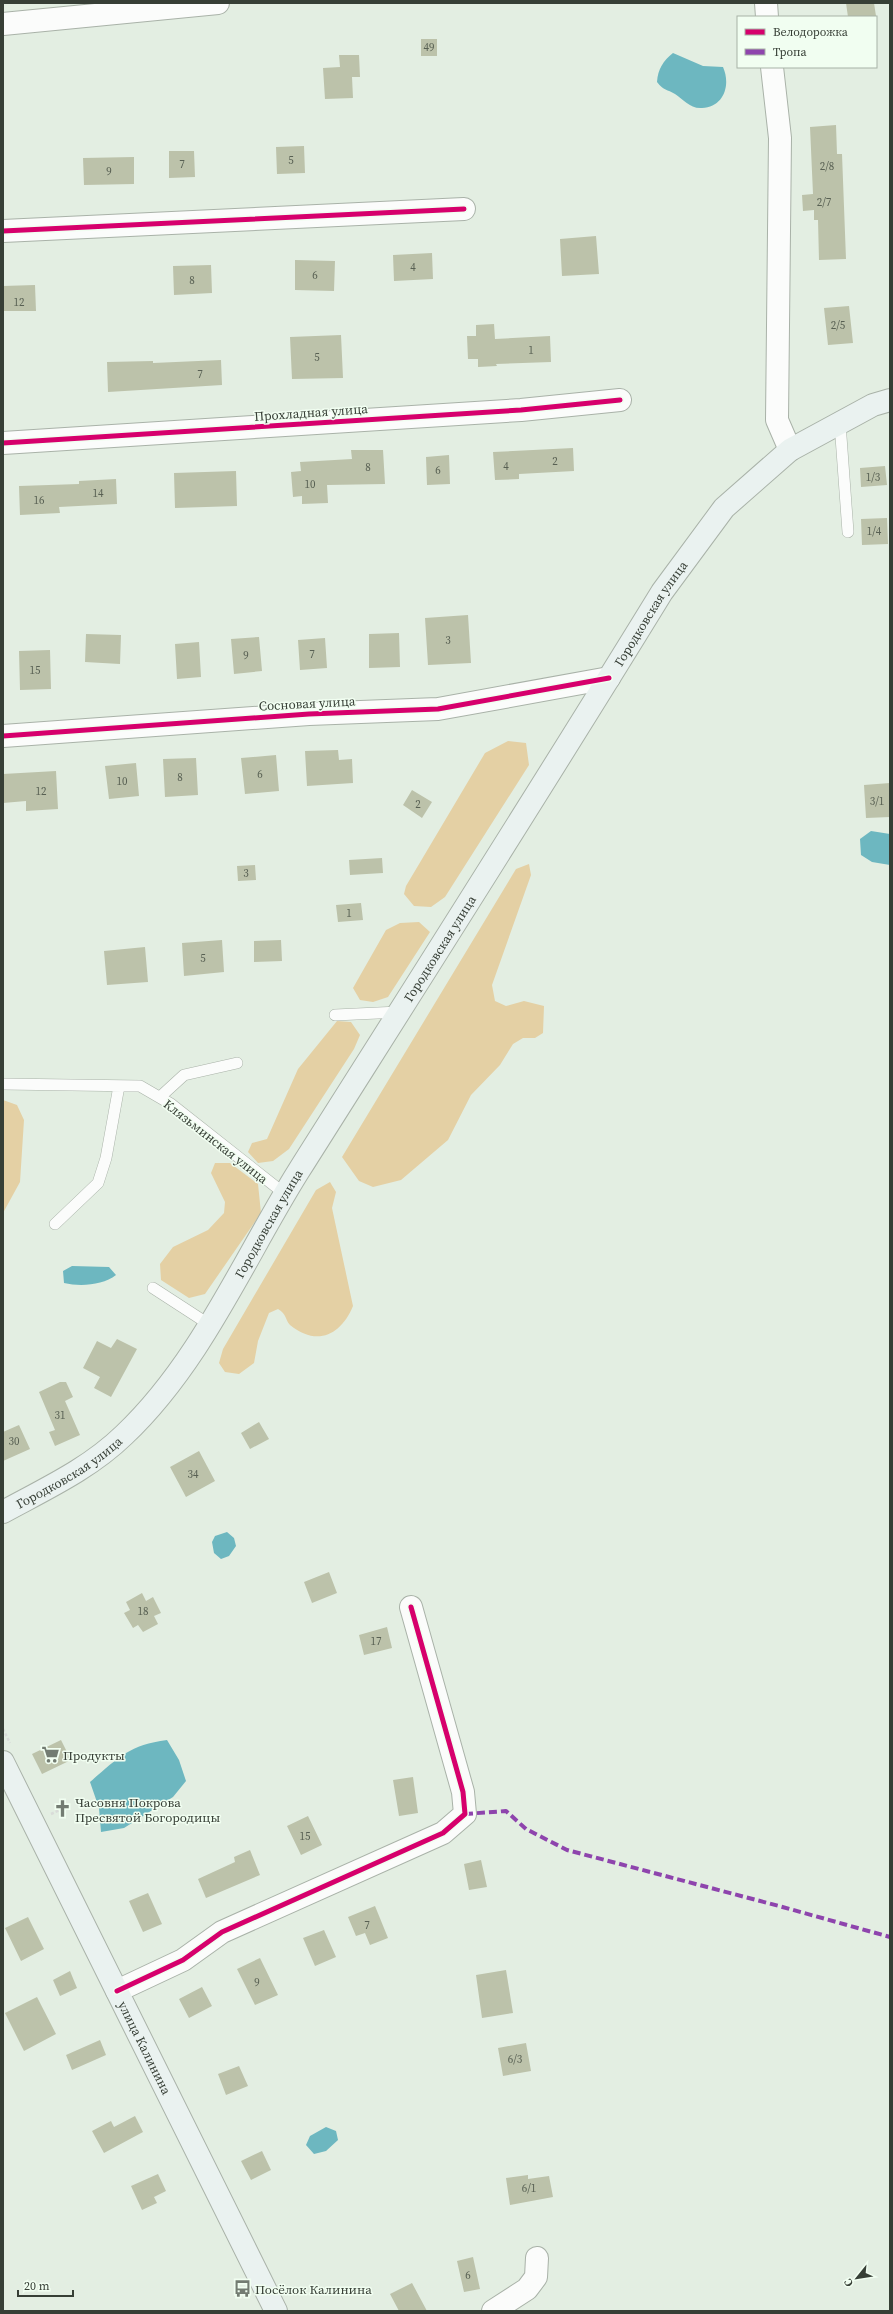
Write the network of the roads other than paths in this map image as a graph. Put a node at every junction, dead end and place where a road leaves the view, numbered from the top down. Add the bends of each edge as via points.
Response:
1 (218, 3) edge
2 (766, 3) edge
3 (767, 16) edge
4 (3, 24) edge
5 (772, 68) edge
6 (464, 209) dead end
7 (3, 231) edge
8 (620, 400) dead end
9 (890, 400) edge
10 (840, 423) junction
11 (3, 443) edge
12 (790, 450) junction
13 (848, 532) dead end
14 (609, 678) junction
15 (3, 736) edge
16 (399, 1012) junction
17 (335, 1015) dead end
18 (237, 1063) dead end
19 (3, 1084) edge
20 (119, 1086) junction
21 (160, 1097) junction
22 (285, 1194) junction
23 (55, 1224) dead end
24 (153, 1288) dead end
25 (210, 1325) junction
26 (3, 1512) edge
27 (411, 1607) dead end
28 (3, 1762) edge
29 (118, 1992) junction
30 (537, 2258) dead end
31 (276, 2311) edge
32 (493, 2311) edge

1 - 4 street
2 - 3 street
5 - 12 street via 780,138 777,420
6 - 7 street
8 - 11 street, Прохладная улица via 521,410
9 - 10 main road, Городковская улица via 873,405
10 - 12 main road, Городковская улица
10 - 13 lane
12 - 14 main road, Городковская улица via 724,508 662,592
14 - 15 street, Сосновая улица via 438,709 309,714
14 - 16 main road, Городковская улица
16 - 17 lane
16 - 22 main road, Городковская улица
18 - 21 lane via 184,1075
19 - 20 lane, Клязьминская улица
20 - 21 lane, Клязьминская улица via 140,1086
20 - 23 lane via 106,1158 98,1183
21 - 22 lane, Клязьминская улица
22 - 25 main road, Городковская улица
24 - 25 lane
25 - 26 main road, Городковская улица via 170,1382 124,1435 76,1472
27 - 29 street via 463,1792 465,1814 443,1834 222,1932 183,1960
28 - 29 main road, улица Калинина
29 - 31 main road, улица Калинина
30 - 32 street via 536,2277 527,2289

